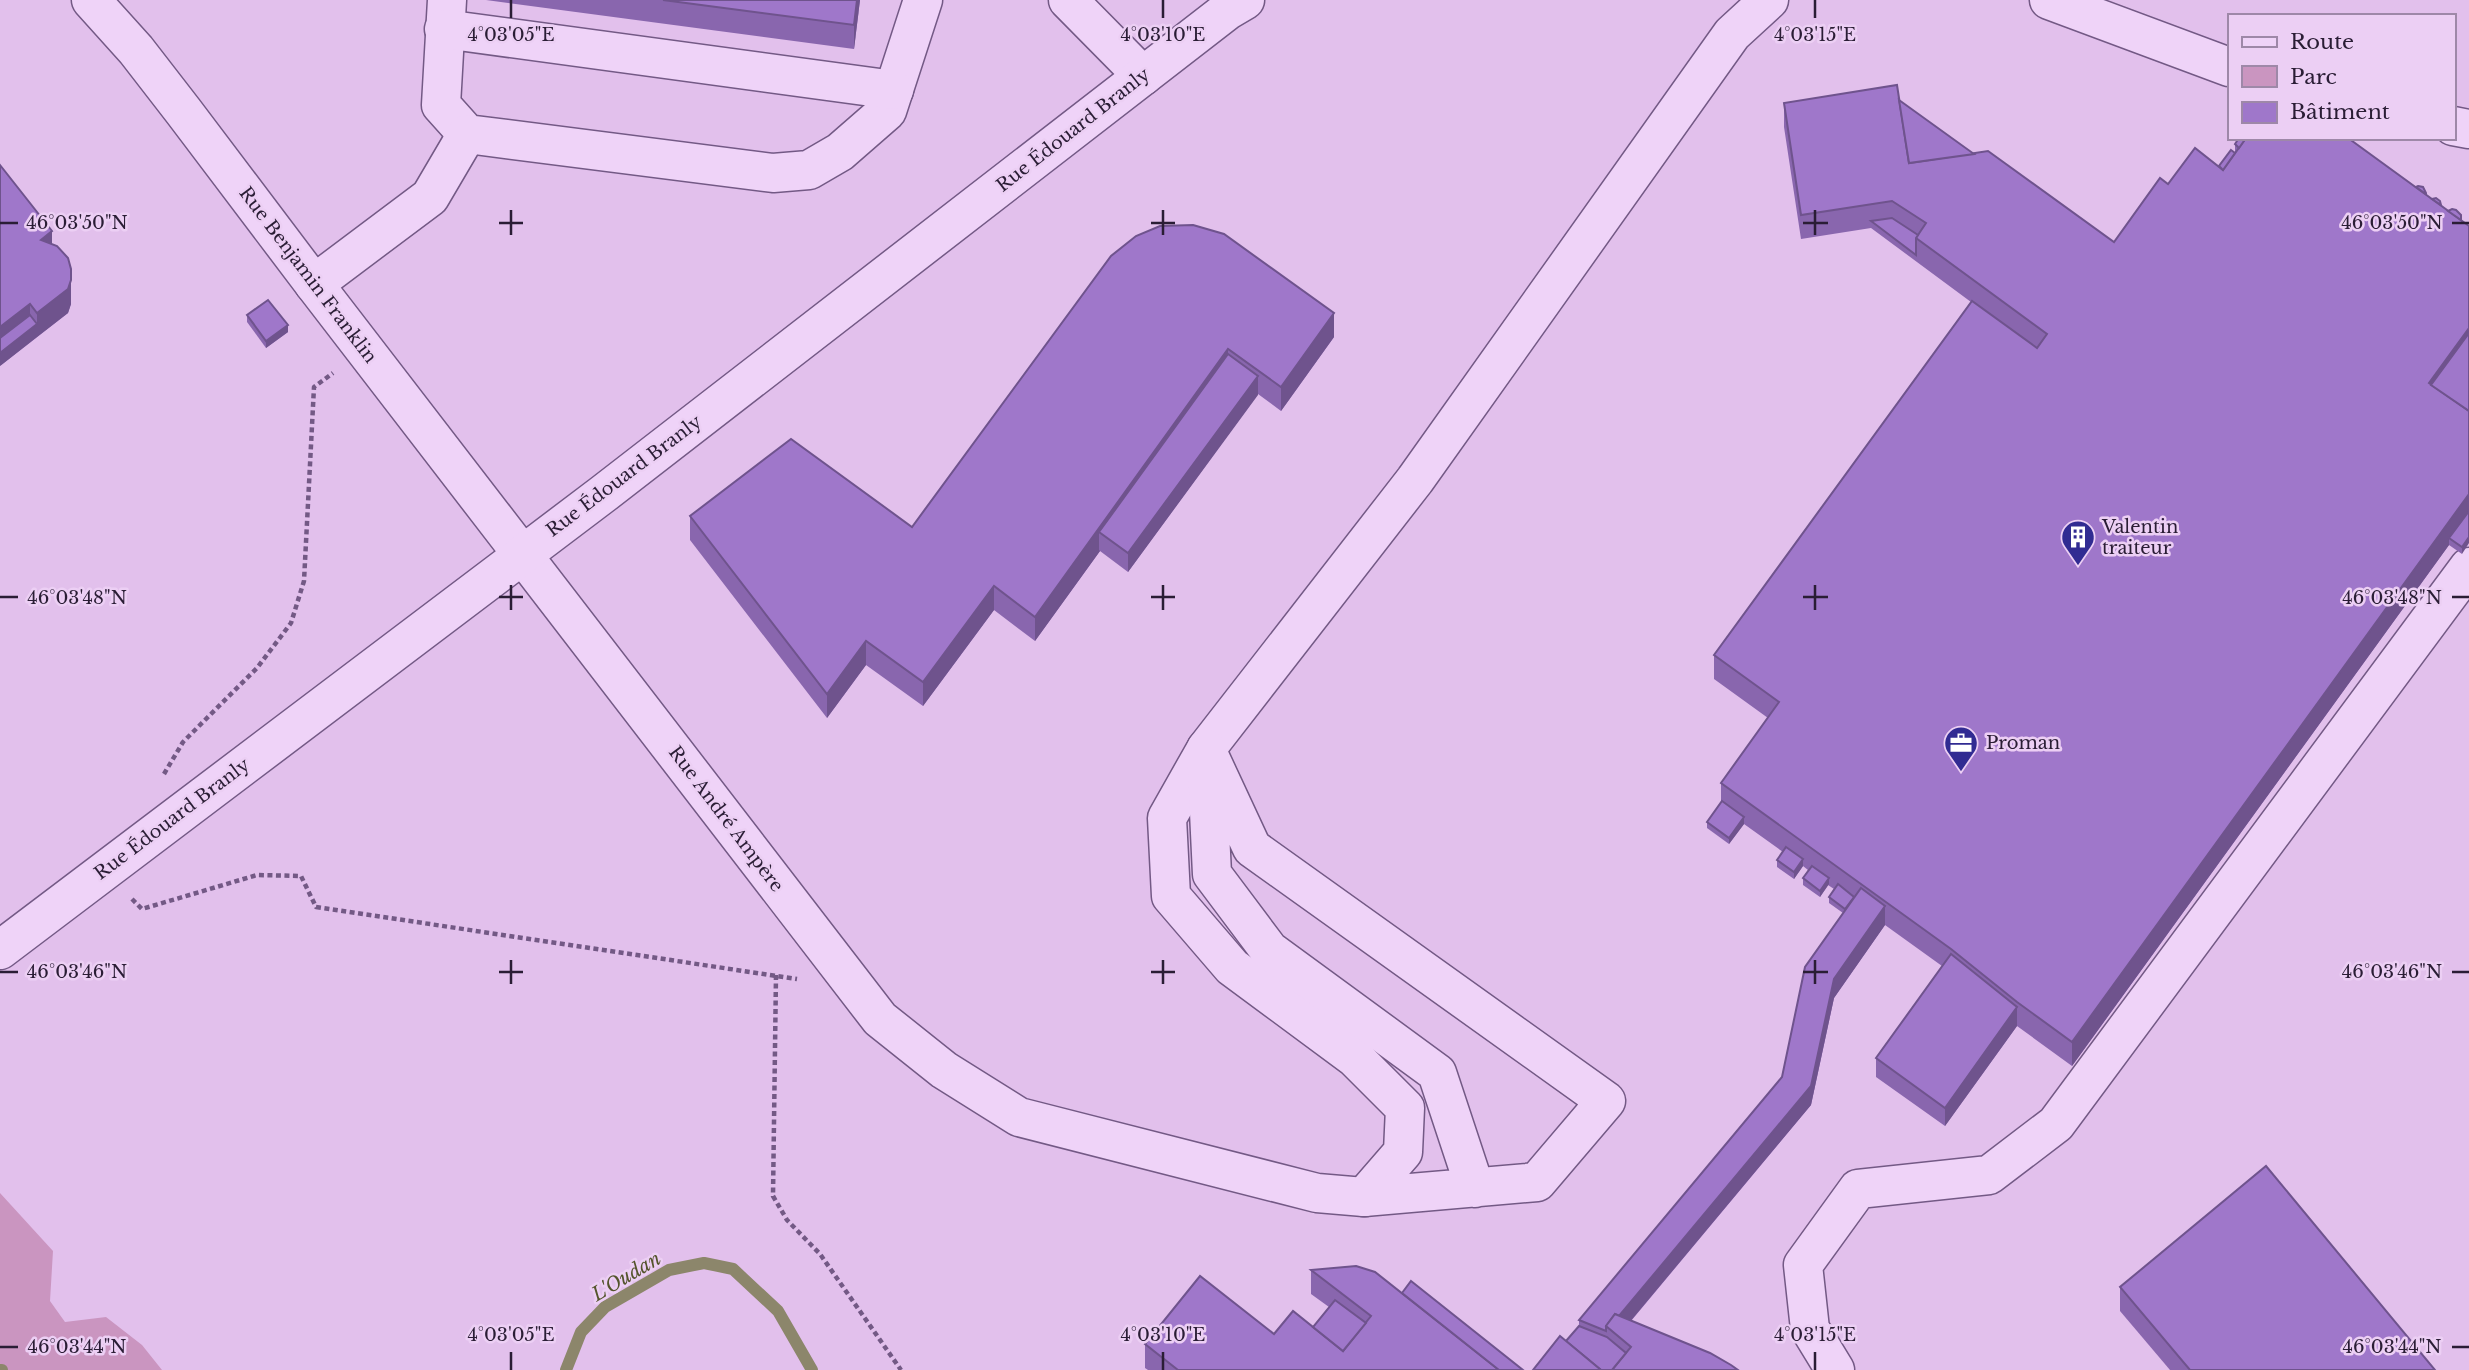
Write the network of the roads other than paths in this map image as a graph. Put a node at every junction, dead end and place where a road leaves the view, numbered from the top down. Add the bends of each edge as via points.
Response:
1 (90, 0) edge
2 (923, 0) edge
3 (1068, 0) edge
4 (1245, 0) edge
5 (1769, 0) edge
6 (2049, 0) edge
7 (445, 15) edge
8 (2228, 67) edge
9 (1143, 76) junction
10 (894, 90) junction
11 (467, 134) junction
12 (314, 284) junction
13 (522, 554) junction
14 (2469, 567) edge
15 (1206, 749) junction
16 (0, 950) edge
17 (1475, 1188) junction
18 (1364, 1197) junction
19 (1835, 1370) edge

1 - 12 street, Rue Benjamin Franklin via 136,50
2 - 10 street
3 - 9 street
4 - 9 street, Rue Édouard Branly
5 - 15 street via 1732,34 1415,480
6 - 8 street
7 - 10 street
7 - 11 street via 441,104
9 - 13 street, Rue Édouard Branly
10 - 11 street via 887,111 840,152 809,170 774,173
11 - 12 street via 430,197
12 - 13 street, Rue Benjamin Franklin
13 - 16 street, Rue Édouard Branly
13 - 18 street, Rue André Ampère via 880,1018 944,1070 1019,1117 1317,1193
14 - 19 street via 2056,1124 1989,1175 1858,1188 1803,1265 1810,1329
15 - 17 street via 1212,874 1269,950 1437,1073
15 - 17 street, Rue André Ampère via 1252,848 1606,1101 1536,1182
15 - 18 street via 1167,818 1171,896 1232,967 1355,1058 1405,1108 1403,1152
17 - 18 street, Rue André Ampère

